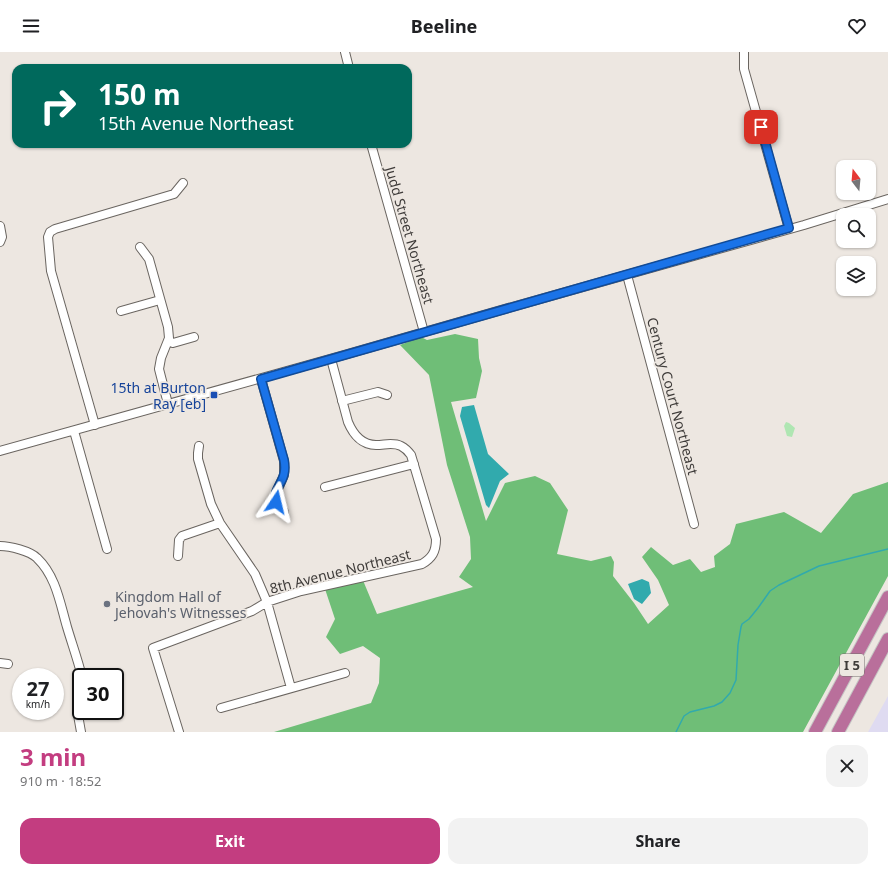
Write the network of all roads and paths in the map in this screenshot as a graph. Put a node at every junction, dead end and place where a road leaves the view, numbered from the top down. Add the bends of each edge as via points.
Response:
1 (345, 52) edge
2 (744, 52) edge
3 (348, 64) edge
4 (372, 148) edge
5 (183, 183) dead end
6 (888, 200) edge
7 (0, 226) edge
8 (789, 228) junction
9 (0, 242) edge
10 (140, 247) dead end
11 (627, 275) junction
12 (160, 300) junction
13 (121, 311) dead end
14 (424, 332) junction
15 (194, 337) dead end
16 (168, 341) junction
17 (331, 359) junction
18 (261, 379) junction
19 (387, 395) dead end
20 (342, 401) junction
21 (168, 404) junction
22 (95, 425) junction
23 (74, 431) junction
24 (199, 446) dead end
25 (0, 451) edge
26 (414, 464) junction
27 (326, 487) dead end
28 (284, 512) dead end
29 (220, 523) junction
30 (694, 524) dead end
31 (0, 546) edge
32 (107, 549) dead end
33 (178, 556) dead end
34 (888, 597) edge
35 (267, 602) junction
36 (888, 639) edge
37 (79, 668) edge
38 (345, 673) dead end
39 (291, 688) junction
40 (221, 708) dead end
41 (79, 720) edge
42 (81, 732) edge
43 (179, 732) edge
44 (815, 732) edge
45 (838, 732) edge

1 - 3 street
2 - 8 street via 744,69
4 - 14 street, Judd Street Northeast
5 - 22 street via 174,194 55,229 48,237 51,271
6 - 8 street
7 - 9 street
8 - 11 street
10 - 12 street via 149,259
11 - 14 street
11 - 30 street, Century Court Northeast
12 - 13 street
12 - 16 street via 168,327
14 - 17 street
15 - 16 street via 174,343
16 - 21 street via 159,369
17 - 18 street
17 - 20 street
18 - 21 street
18 - 28 street via 284,460 284,475 275,496 276,502
19 - 20 street via 378,392
20 - 26 street via 348,422 357,437 375,445 401,446 411,455
21 - 22 street
22 - 23 street
23 - 25 street
23 - 32 street
24 - 29 street via 198,459 211,504
26 - 27 street
26 - 35 street, 8th Avenue Northeast via 436,540 436,548 430,560 422,564 301,591
29 - 33 street via 182,536 179,540
29 - 35 street via 255,574
31 - 37 street via 20,549 37,557 49,573 59,596
34 - 44 highway, I 5
35 - 39 street
35 - 43 street, 8th Avenue Northeast via 252,611 153,648
36 - 45 highway, I 5
38 - 39 street
39 - 40 street
41 - 42 street

